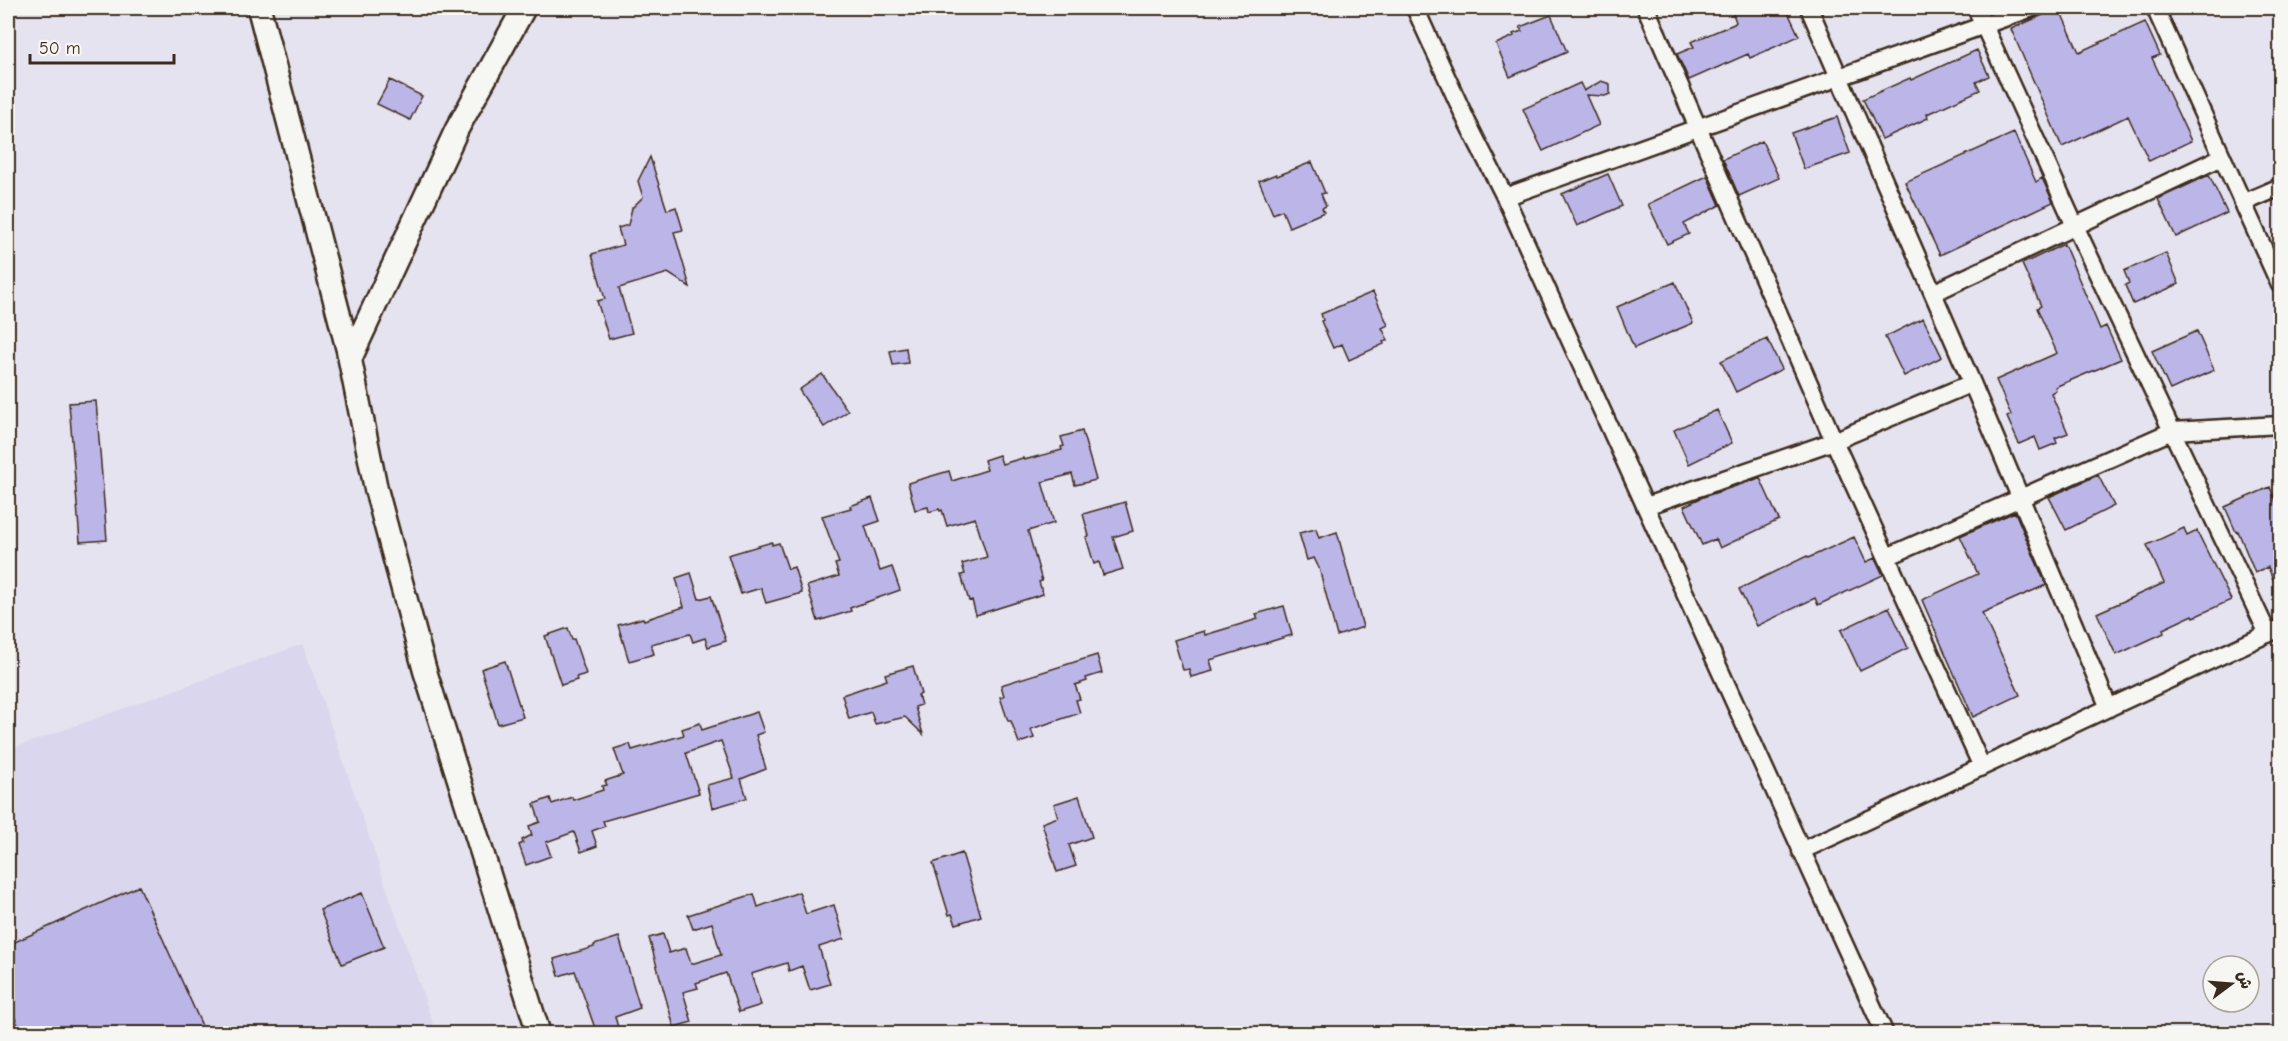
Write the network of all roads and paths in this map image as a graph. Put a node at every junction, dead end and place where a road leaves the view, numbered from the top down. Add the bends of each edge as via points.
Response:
1 (259, 8) edge
2 (524, 8) edge
3 (1415, 8) edge
4 (1646, 8) edge
5 (1809, 8) edge
6 (1976, 8) edge
7 (2032, 8) edge
8 (2155, 8) edge
9 (1983, 25) junction
10 (1838, 77) junction
11 (1697, 128) junction
12 (2222, 157) junction
13 (2280, 187) edge
14 (1505, 197) junction
15 (2243, 203) junction
16 (2075, 226) junction
17 (2280, 285) edge
18 (1933, 293) junction
19 (350, 359) junction
20 (1972, 383) junction
21 (2280, 425) edge
22 (2172, 431) junction
23 (1834, 441) junction
24 (2020, 497) junction
25 (1646, 506) junction
26 (1887, 556) junction
27 (2274, 631) edge
28 (2109, 708) junction
29 (1982, 767) junction
30 (1801, 851) junction
31 (539, 1034) edge
32 (1885, 1034) edge

1 - 19 street
2 - 19 street via 457,129
3 - 14 street
4 - 11 street
5 - 10 street
6 - 9 street
7 - 9 street
8 - 12 street
9 - 10 street
9 - 16 street
10 - 11 street
10 - 18 street
11 - 14 street
11 - 23 street
12 - 15 street
12 - 16 street
13 - 15 street
14 - 25 street
15 - 17 street
16 - 18 street
16 - 22 street
18 - 20 street
19 - 31 street via 376,489 425,672
20 - 23 street
20 - 24 street
21 - 22 street
22 - 24 street
22 - 27 street
23 - 25 street
23 - 26 street
24 - 26 street
24 - 28 street
25 - 30 street
26 - 29 street
27 - 28 street
28 - 29 street
29 - 30 street
30 - 32 street

